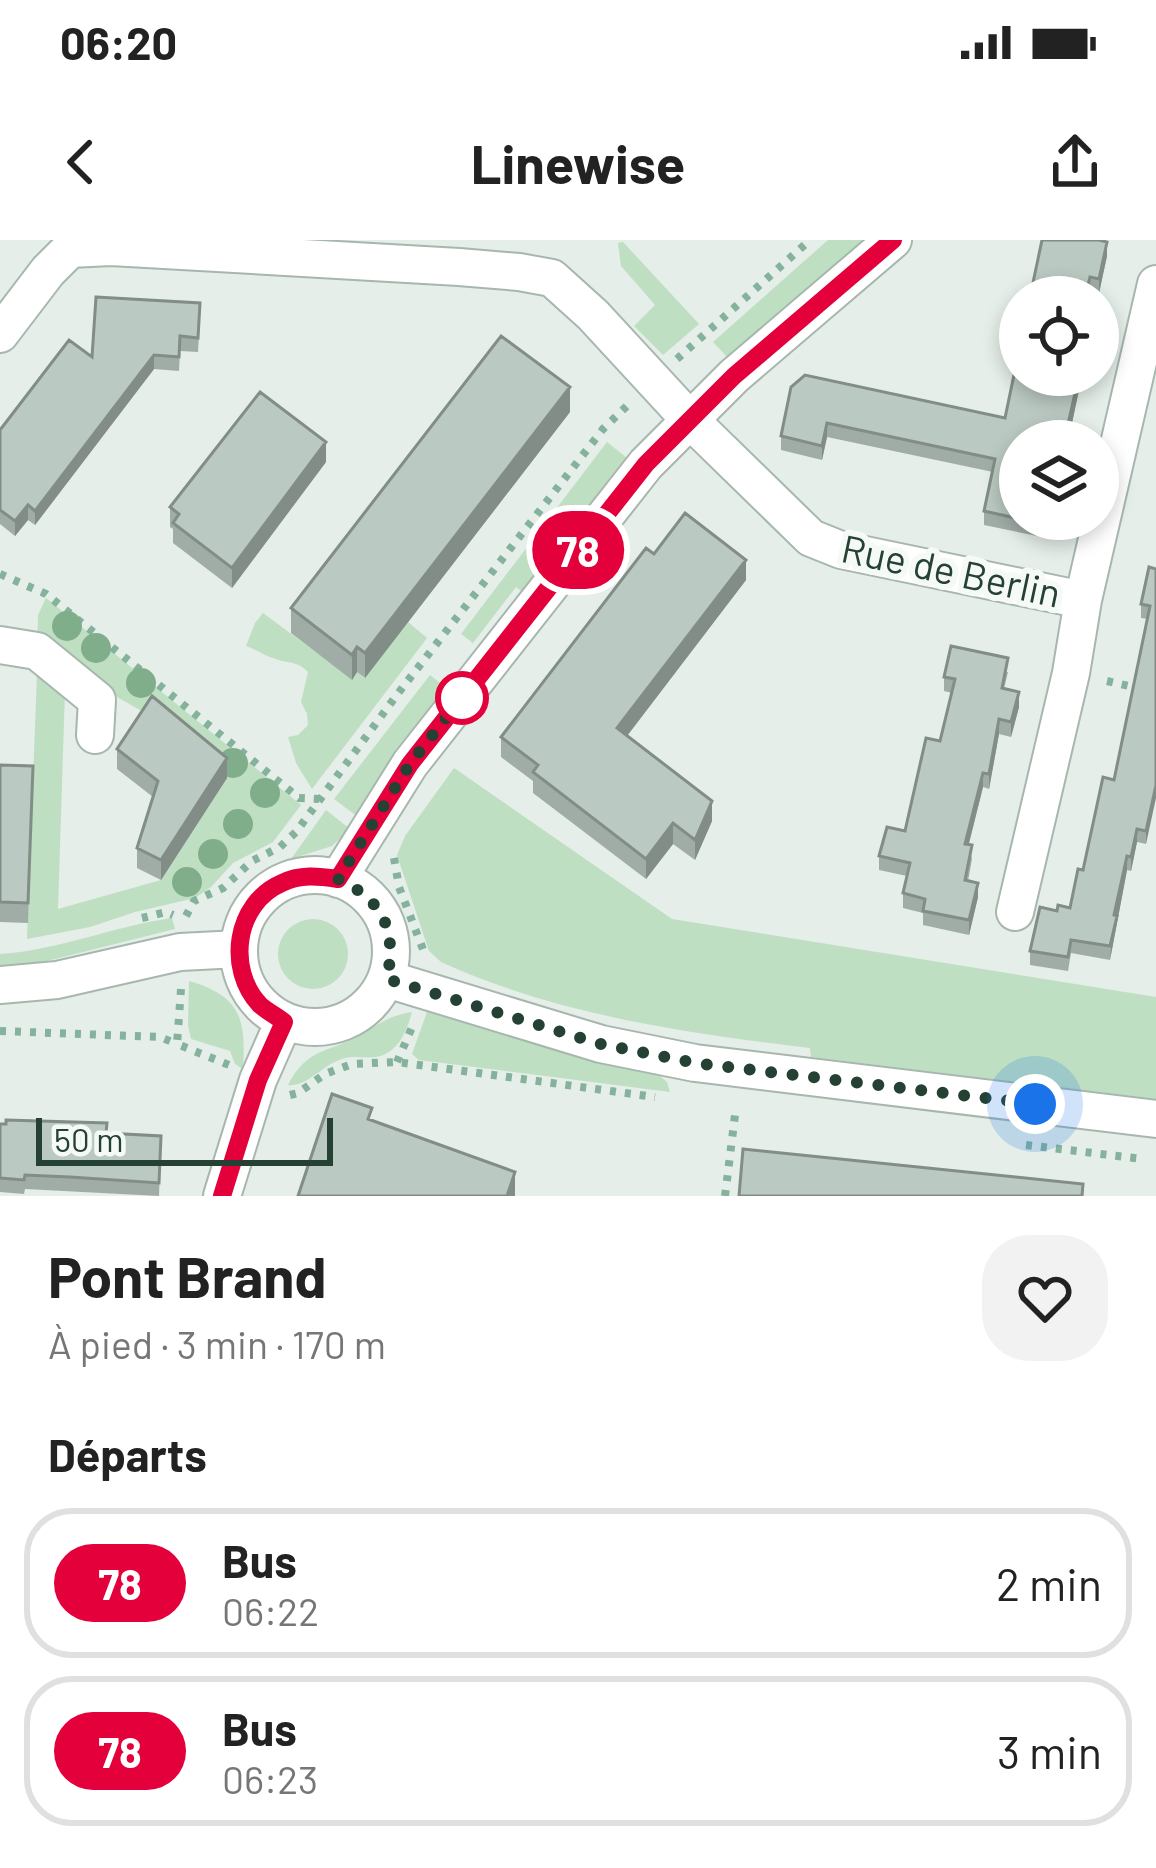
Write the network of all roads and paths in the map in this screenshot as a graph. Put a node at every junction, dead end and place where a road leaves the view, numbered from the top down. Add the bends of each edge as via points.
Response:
1 (810, 240) edge
2 (893, 240) edge
3 (1156, 284) edge
4 (0, 334) edge
5 (653, 380) junction
6 (689, 419) junction
7 (0, 574) edge
8 (1083, 600) junction
9 (0, 645) edge
10 (1071, 673) junction
11 (1156, 692) edge
12 (95, 735) dead end
13 (321, 799) junction
14 (338, 879) junction
15 (1016, 912) dead end
16 (184, 919) dead end
17 (239, 950) junction
18 (387, 979) junction
19 (181, 980) dead end
20 (0, 985) edge
21 (284, 1022) junction
22 (0, 1030) edge
23 (177, 1044) junction
24 (258, 1080) junction
25 (576, 1086) dead end
26 (736, 1107) dead end
27 (1156, 1119) edge
28 (222, 1196) edge
29 (725, 1196) edge

1 - 5 path
2 - 6 street
3 - 8 street, Rue de Berlin
4 - 5 street, Rue de Berlin via 70,249 459,267 552,278
5 - 6 street, Rue de Berlin
5 - 13 path via 603,428
6 - 8 street, Rue de Berlin via 811,538
6 - 14 street via 410,764
7 - 13 path via 46,594 299,798
8 - 10 street
9 - 12 street via 37,651 97,700
10 - 11 path
10 - 15 street
13 - 16 path via 280,847 194,901
14 - 17 street via 309,875 264,894 250,910
14 - 18 street via 361,890 389,930
17 - 20 street via 180,952
17 - 21 street via 251,991
18 - 21 street via 370,1005 344,1022
18 - 27 street via 601,1044 695,1063
19 - 23 path
21 - 24 street
22 - 23 path
23 - 24 path
24 - 25 path via 286,1095 352,1064 397,1062
24 - 28 street
26 - 29 path

